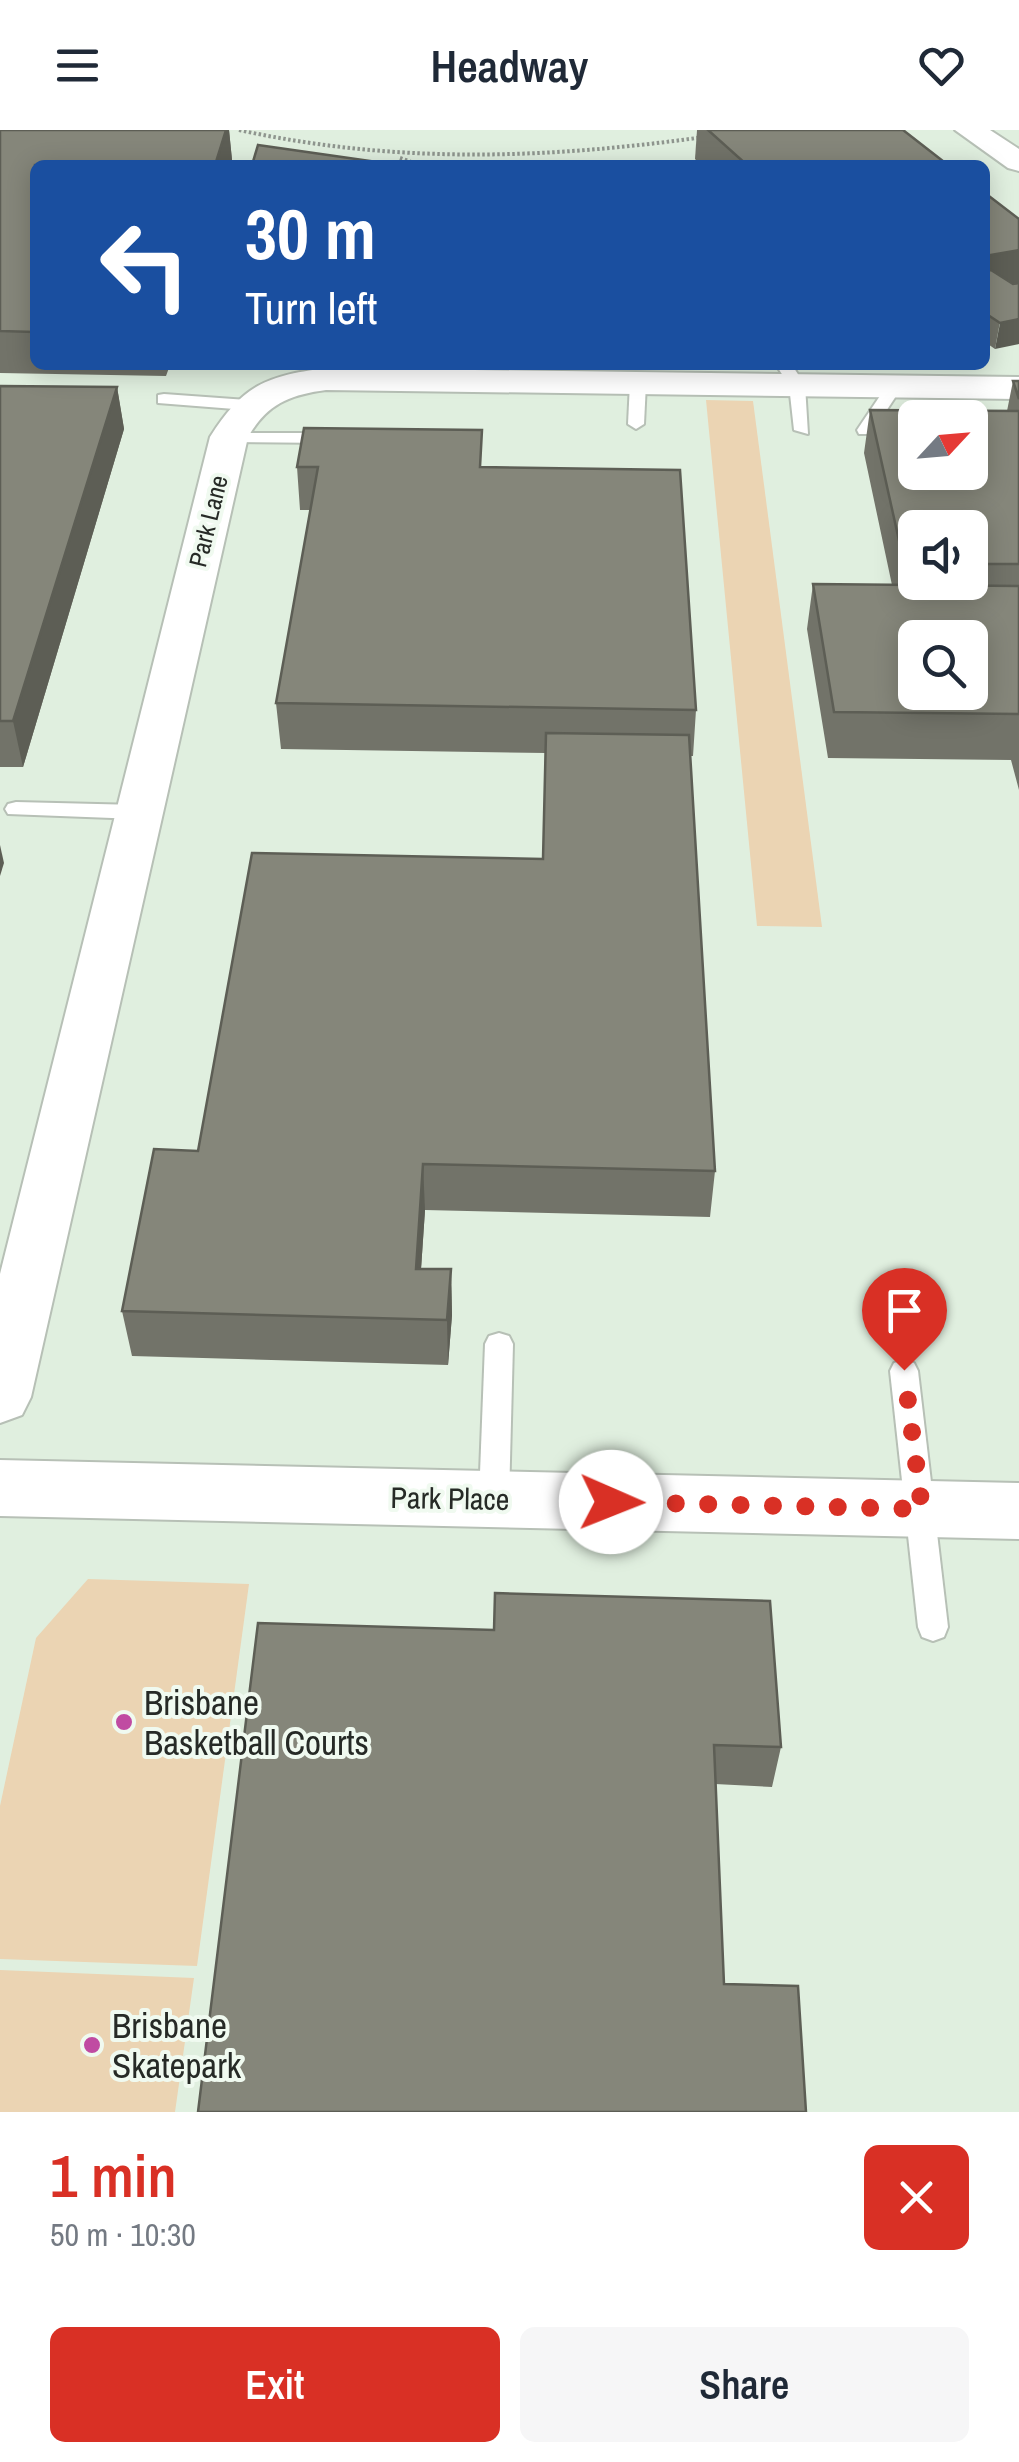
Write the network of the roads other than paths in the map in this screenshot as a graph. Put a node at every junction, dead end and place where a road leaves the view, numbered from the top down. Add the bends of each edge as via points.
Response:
1 (970, 130) edge
2 (1019, 162) edge
3 (545, 374) edge
4 (791, 375) edge
5 (894, 387) junction
6 (1019, 388) edge
7 (164, 399) dead end
8 (238, 421) junction
9 (802, 430) dead end
10 (866, 430) edge
11 (332, 438) edge
12 (16, 810) dead end
13 (138, 812) junction
14 (499, 1344) dead end
15 (904, 1370) dead end
16 (1, 1387) edge
17 (0, 1488) edge
18 (494, 1499) junction
19 (922, 1509) junction
20 (1019, 1511) edge
21 (933, 1626) dead end

1 - 2 street
3 - 4 street via 637,404
3 - 8 street via 326,379 281,388
4 - 5 street
4 - 9 lane
5 - 6 street
5 - 10 lane
7 - 8 lane
8 - 11 lane
8 - 13 street, Park Lane
12 - 13 lane
13 - 16 street, Park Lane
14 - 18 lane
15 - 19 lane
17 - 18 street, Park Place
18 - 19 street, Park Place
19 - 20 street, Park Place
19 - 21 lane

